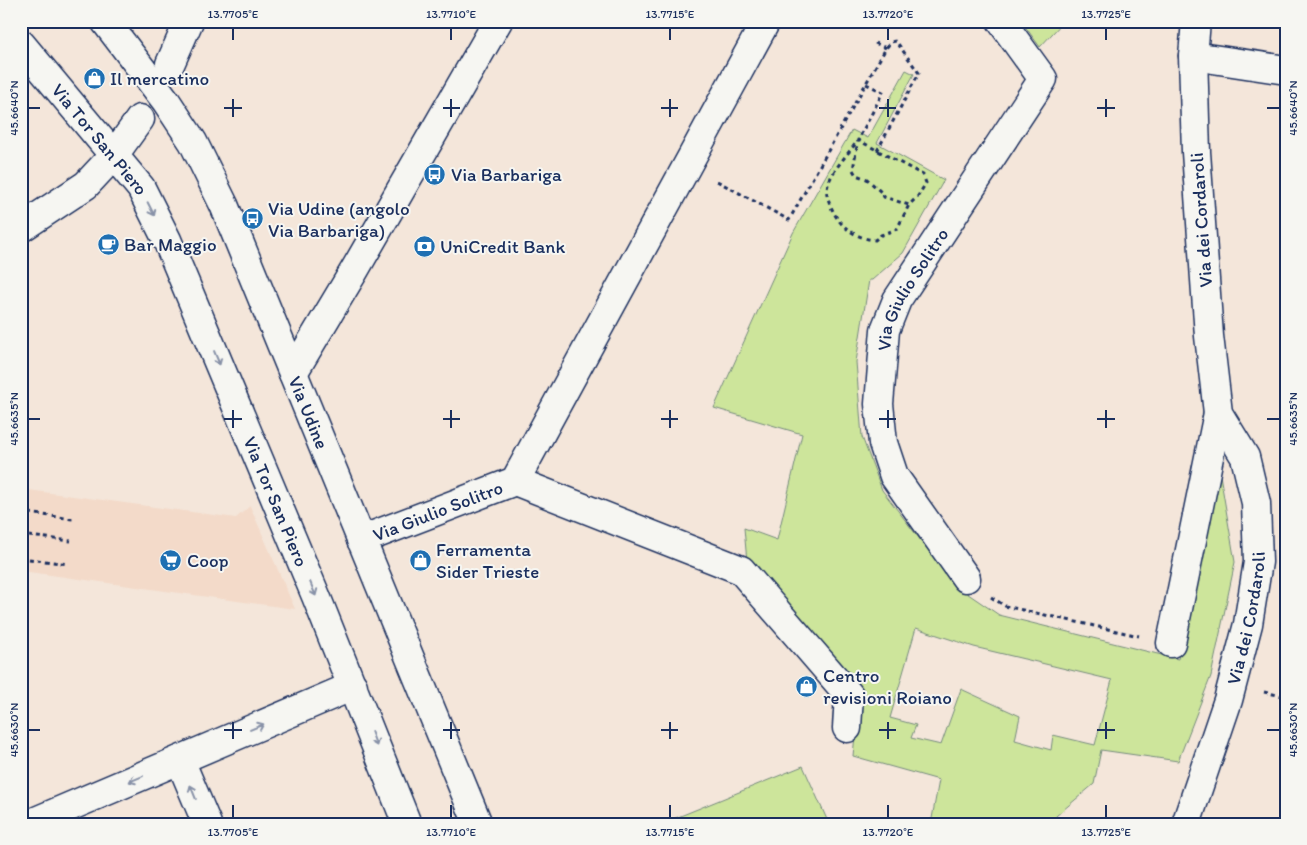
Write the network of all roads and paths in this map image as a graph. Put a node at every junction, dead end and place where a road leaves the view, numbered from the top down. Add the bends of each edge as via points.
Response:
1 (105, 21) edge
2 (189, 21) edge
3 (498, 21) edge
4 (766, 21) edge
5 (1001, 21) edge
6 (1196, 21) edge
7 (876, 43) dead end
8 (21, 44) edge
9 (886, 48) junction
10 (1193, 56) junction
11 (170, 64) dead end
12 (1286, 70) edge
13 (866, 84) junction
14 (140, 119) dead end
15 (858, 140) junction
16 (877, 151) junction
17 (114, 155) junction
18 (711, 178) dead end
19 (909, 204) junction
20 (21, 228) edge
21 (292, 373) junction
22 (1218, 413) junction
23 (516, 481) junction
24 (21, 512) edge
25 (74, 519) dead end
26 (21, 535) edge
27 (361, 540) junction
28 (71, 541) dead end
29 (21, 558) edge
30 (68, 564) dead end
31 (966, 578) joint
32 (1171, 643) joint
33 (353, 686) junction
34 (847, 728) dead end
35 (180, 760) junction
36 (29, 824) edge
37 (206, 824) edge
38 (406, 824) edge
39 (478, 824) edge
40 (1186, 824) edge

1 - 21 street, Via Udine via 193,142 224,204
2 - 11 street
3 - 21 street
4 - 23 street, Via Giulio Solitro
5 - 31 street, Via Giulio Solitro via 1044,79 897,300 885,330 879,404 883,443 894,476
6 - 10 street, Via dei Cordaroli
7 - 9 path
8 - 17 street, Via Tor San Piero
9 - 13 path
9 - 16 path via 896,41 919,73
10 - 12 street
10 - 22 street, Via dei Cordaroli via 1196,161
13 - 15 path via 883,92
13 - 18 path via 790,220
14 - 17 street
15 - 16 path
15 - 19 path via 853,170 856,175 867,179 884,197
15 - 19 path via 827,189 837,220 855,234 875,240 897,229
16 - 19 path via 924,175 926,183
17 - 20 street via 86,185
17 -> 33 street, Via Tor San Piero via 141,188 167,240
21 - 27 street, Via Udine
22 - 32 street, Via dei Cordaroli
22 - 40 street, Via dei Cordaroli via 1245,456 1256,503 1258,562 1248,624 1229,696
23 - 27 street, Via Giulio Solitro
23 - 34 street, Via Giulio Solitro via 741,570 849,695
24 - 25 path
26 - 28 path
27 - 39 street, Via Udine
29 - 30 path
31 - 32 path via 1005,606
35 -> 33 street
33 -> 38 street, Via Tor San Piero
35 -> 36 street
37 -> 35 street

